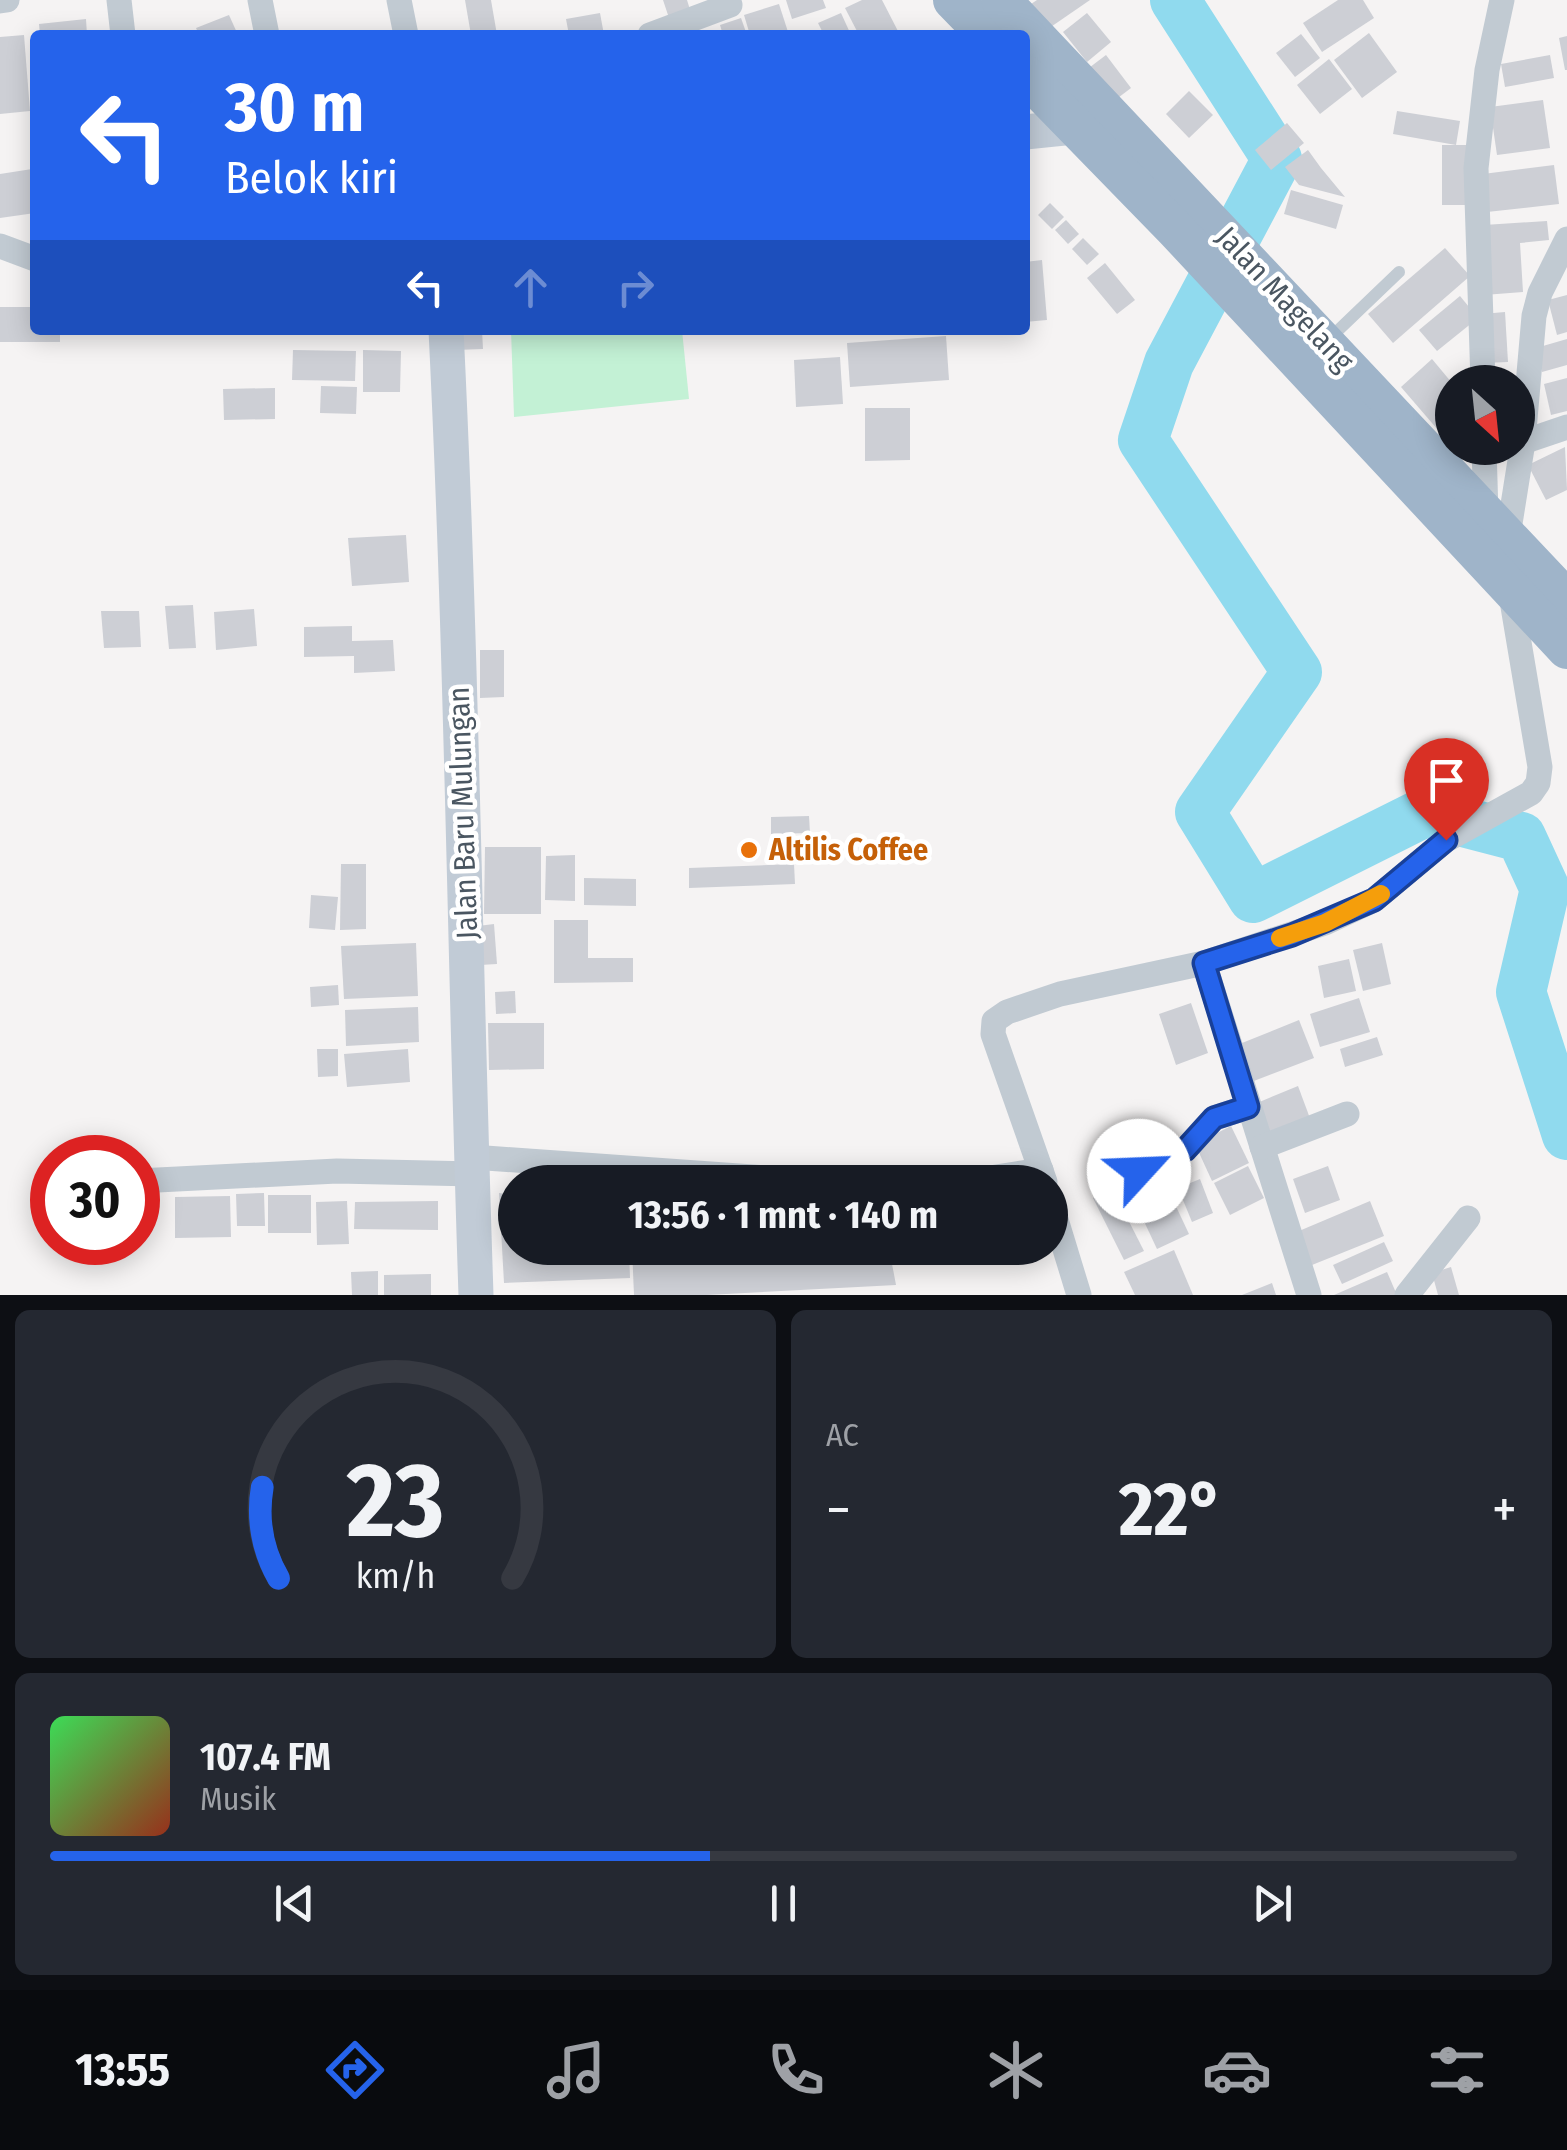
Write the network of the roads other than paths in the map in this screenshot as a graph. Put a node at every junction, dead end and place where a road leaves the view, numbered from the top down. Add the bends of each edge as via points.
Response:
1 (119, 0) edge
2 (260, 0) edge
3 (399, 0) edge
4 (954, 0) edge
5 (1001, 0) edge
6 (1502, 0) edge
7 (730, 5) dead end
8 (122, 30) edge
9 (266, 30) edge
10 (405, 30) edge
11 (663, 30) edge
12 (982, 30) edge
13 (1026, 30) edge
14 (1030, 34) edge
15 (1030, 80) edge
16 (1074, 126) junction
17 (1030, 131) edge
18 (1186, 218) junction
19 (1567, 239) edge
20 (0, 246) edge
21 (30, 257) edge
22 (1399, 272) dead end
23 (446, 335) edge
24 (1310, 341) junction
25 (1483, 365) edge
26 (1530, 365) edge
27 (1567, 428) edge
28 (1535, 438) edge
29 (1487, 465) edge
30 (1516, 465) edge
31 (1497, 524) junction
32 (1509, 585) junction
33 (1567, 600) edge
34 (1567, 649) edge
35 (1204, 963) junction
36 (1248, 1107) junction
37 (1348, 1114) dead end
38 (1262, 1147) junction
39 (1039, 1165) edge
40 (474, 1166) junction
41 (498, 1167) edge
42 (160, 1180) edge
43 (1104, 1185) dead end
44 (1468, 1218) dead end
45 (1068, 1259) edge
46 (476, 1295) edge
47 (1079, 1295) edge
48 (1309, 1295) edge
49 (1407, 1295) edge

1 - 8 street
2 - 9 street
3 - 10 street
4 - 12 highway
5 - 13 highway, Jalan Magelang
6 - 25 street via 1476,168
7 - 11 street
14 - 18 highway, Jalan Magelang
15 - 16 highway, Jalan Magelang
16 - 17 main road
16 - 18 highway, Jalan Magelang
18 - 24 highway, Jalan Magelang
19 - 26 street via 1540,293
20 - 21 street
22 - 24 lane
23 - 40 main road, Jalan Baru Mulungan
24 - 31 highway, Jalan Magelang
24 - 32 highway, Jalan Magelang
27 - 28 street
29 - 31 street
30 - 31 street
31 - 33 highway, Jalan Magelang
32 - 34 highway, Jalan Magelang
32 - 35 street via 1540,767 1534,788 1446,840 1374,900
35 - 36 street
35 - 39 street via 1060,994 994,1022
36 - 38 street
36 - 43 street via 1214,1118 1174,1158
37 - 38 street
38 - 48 street
40 - 41 street
40 - 42 street
40 - 46 main road, Jalan Baru Mulungan
44 - 49 street
45 - 47 street

